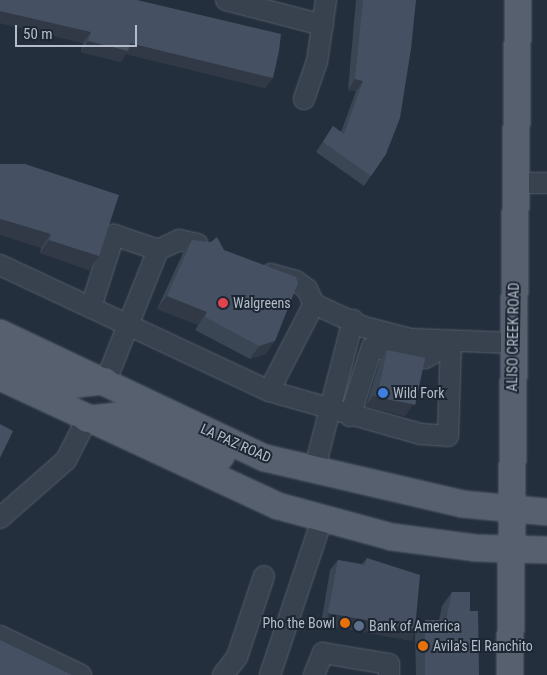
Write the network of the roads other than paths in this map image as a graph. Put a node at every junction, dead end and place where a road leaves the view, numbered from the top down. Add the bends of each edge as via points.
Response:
1 (226, 0) edge
2 (326, 0) edge
3 (518, 0) edge
4 (323, 25) junction
5 (304, 99) dead end
6 (517, 183) junction
7 (547, 183) edge
8 (198, 244) edge
9 (158, 250) junction
10 (0, 265) edge
11 (253, 266) edge
12 (314, 304) junction
13 (91, 307) junction
14 (353, 320) junction
15 (128, 324) junction
16 (0, 333) edge
17 (451, 343) junction
18 (513, 343) junction
19 (0, 357) edge
20 (0, 377) edge
21 (106, 381) junction
22 (269, 391) junction
23 (331, 410) junction
24 (350, 416) junction
25 (87, 418) junction
26 (265, 458) junction
27 (314, 471) junction
28 (510, 510) junction
29 (547, 512) edge
30 (0, 518) edge
31 (322, 520) junction
32 (509, 549) junction
33 (547, 550) edge
34 (264, 576) dead end
35 (0, 636) edge
36 (81, 675) edge
37 (223, 675) edge
38 (270, 675) edge
39 (314, 675) edge
40 (389, 675) edge
41 (510, 675) edge

1 - 4 street
2 - 4 street
3 - 6 main road, ALISO CREEK ROAD
4 - 5 street
6 - 7 street
6 - 18 main road, ALISO CREEK ROAD
8 - 9 street via 179,240
9 - 13 street via 114,235
9 - 15 street
10 - 13 street
11 - 12 street via 296,281 307,290
12 - 14 street
12 - 22 street
13 - 15 street
14 - 17 street via 411,339
14 - 23 street
15 - 21 street
15 - 22 street
16 - 21 main road, LA PAZ ROAD
17 - 18 street
17 - 24 street via 425,358 372,347
17 - 24 street via 448,436 421,434
18 - 28 main road, ALISO CREEK ROAD
19 - 21 main road via 67,386
20 - 25 main road
21 - 26 main road, LA PAZ ROAD
22 - 23 street
23 - 24 street
23 - 27 street
25 - 26 main road via 130,415 236,463
25 - 30 street via 66,460
25 - 31 main road via 211,478
26 - 27 main road, LA PAZ ROAD
27 - 28 main road, LA PAZ ROAD via 462,504
28 - 29 main road, LA PAZ ROAD
28 - 32 main road, ALISO CREEK ROAD
31 - 32 main road via 392,537
31 - 38 street
32 - 33 main road
32 - 41 main road, ALISO CREEK ROAD
34 - 37 street via 237,657
35 - 36 street
39 - 40 street via 323,653 388,664

